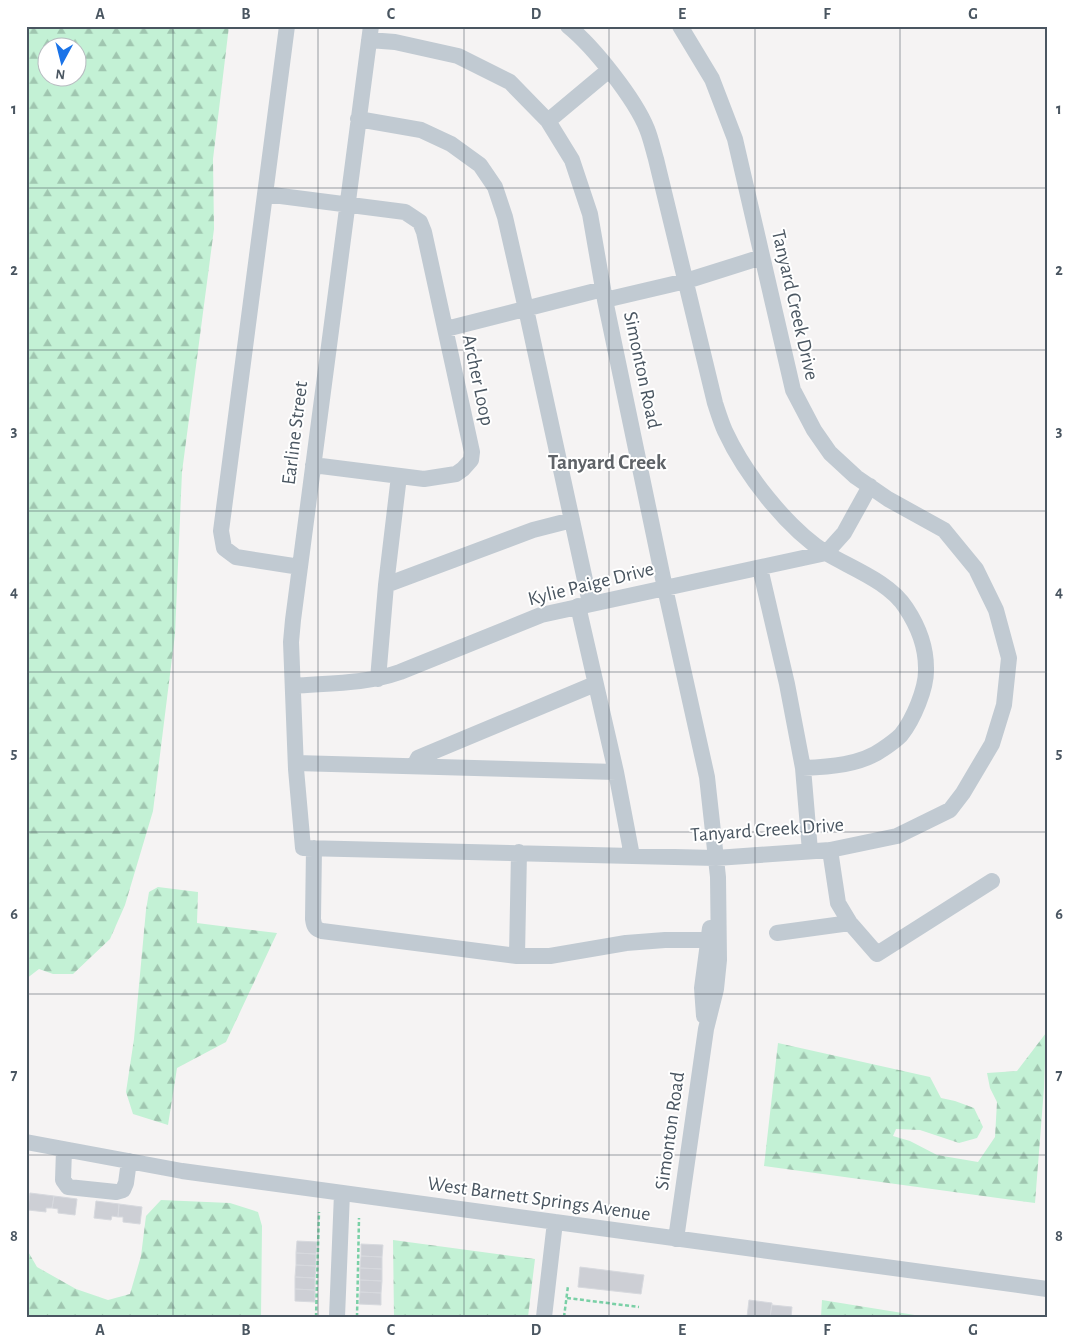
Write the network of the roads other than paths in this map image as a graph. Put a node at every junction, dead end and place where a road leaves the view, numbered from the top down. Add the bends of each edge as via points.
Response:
1 (287, 26) edge
2 (568, 26) edge
3 (680, 26) edge
4 (370, 33) edge
5 (609, 70) junction
6 (358, 119) junction
7 (548, 121) junction
8 (265, 194) junction
9 (347, 205) junction
10 (762, 257) junction
11 (686, 281) junction
12 (604, 294) junction
13 (526, 309) junction
14 (446, 329) junction
15 (313, 464) junction
16 (399, 476) junction
17 (870, 486) junction
18 (572, 520) junction
19 (826, 553) junction
20 (300, 567) junction
21 (760, 568) junction
22 (386, 585) junction
23 (664, 588) junction
24 (584, 605) junction
25 (378, 679) junction
26 (595, 684) junction
27 (293, 686) junction
28 (296, 763) junction
29 (414, 766) junction
30 (803, 768) junction
31 (616, 772) junction
32 (309, 848) junction
33 (830, 850) junction
34 (810, 851) junction
35 (519, 852) junction
36 (632, 856) junction
37 (716, 858) junction
38 (992, 881) dead end
39 (717, 895) junction
40 (850, 923) junction
41 (777, 933) dead end
42 (707, 940) junction
43 (517, 956) junction
44 (706, 1029) junction
45 (26, 1142) edge
46 (64, 1150) junction
47 (129, 1161) junction
48 (342, 1193) junction
49 (554, 1222) junction
50 (676, 1239) junction
51 (1047, 1289) edge
52 (337, 1317) edge
53 (544, 1317) edge

1 - 8 street
2 - 5 street
3 - 10 street, Tanyard Creek Drive via 712,79 735,139
4 - 6 street, Earline Street
4 - 7 street, Simonton Road via 458,56 510,82
5 - 7 street
5 - 11 street via 647,129
6 - 9 street, Earline Street
6 - 13 street via 421,130 451,144 480,165 495,187 505,217
7 - 12 street, Simonton Road via 572,160 590,214
8 - 9 street, Archer Loop
8 - 20 street via 221,531 224,548 236,557
9 - 14 street, Archer Loop via 404,212 420,222
9 - 15 street, Earline Street
10 - 11 street
10 - 17 street, Tanyard Creek Drive via 792,390 830,453
11 - 12 street
11 - 19 street via 710,384 725,431 762,491 806,538
12 - 13 street
12 - 23 street, Simonton Road
13 - 14 street
13 - 18 street
14 - 16 street, Archer Loop via 471,444 471,460 456,474 424,479
15 - 16 street, Archer Loop
15 - 20 street, Earline Street
16 - 22 street
17 - 19 street via 844,533
17 - 33 street, Tanyard Creek Drive via 944,530 976,569 996,610 1009,658 1004,705 992,744 950,810 896,836
18 - 22 street via 533,530
18 - 24 street
19 - 21 street, Kylie Paige Drive
19 - 30 street via 866,574 906,606 924,646 926,670 923,691 901,735 882,750 859,760 829,767
20 - 27 street, Earline Street via 291,642
21 - 23 street, Kylie Paige Drive
21 - 30 street
22 - 25 street
23 - 24 street, Kylie Paige Drive
23 - 37 street, Simonton Road via 707,777
24 - 25 street, Kylie Paige Drive via 541,615
24 - 26 street
25 - 27 street, Kylie Paige Drive
26 - 29 street via 418,758
26 - 31 street
27 - 28 street, Earline Street
28 - 29 street
28 - 32 street, Earline Street
29 - 31 street
30 - 34 street
31 - 36 street
32 - 35 street, Tanyard Creek Drive
32 - 43 street, Earline Street via 316,929
33 - 34 street, Tanyard Creek Drive
33 - 40 street via 838,903
34 - 37 street, Tanyard Creek Drive
35 - 36 street, Tanyard Creek Drive
35 - 43 street
36 - 37 street, Tanyard Creek Drive
37 - 39 street, Simonton Road
38 - 40 street via 877,954
39 - 42 street, Simonton Road
39 - 44 street, Simonton Road via 719,960
40 - 41 street
42 - 43 street via 626,943 550,956
42 - 44 street, Simonton Road via 702,988
44 - 50 street, Simonton Road
45 - 46 street, West Barnett Springs Avenue
46 - 47 street, West Barnett Springs Avenue
46 - 47 street via 63,1180 68,1186 116,1192 123,1190
47 - 48 street, West Barnett Springs Avenue
48 - 49 street, West Barnett Springs Avenue
48 - 52 street
49 - 50 street, West Barnett Springs Avenue
49 - 53 street
50 - 51 street, West Barnett Springs Avenue

